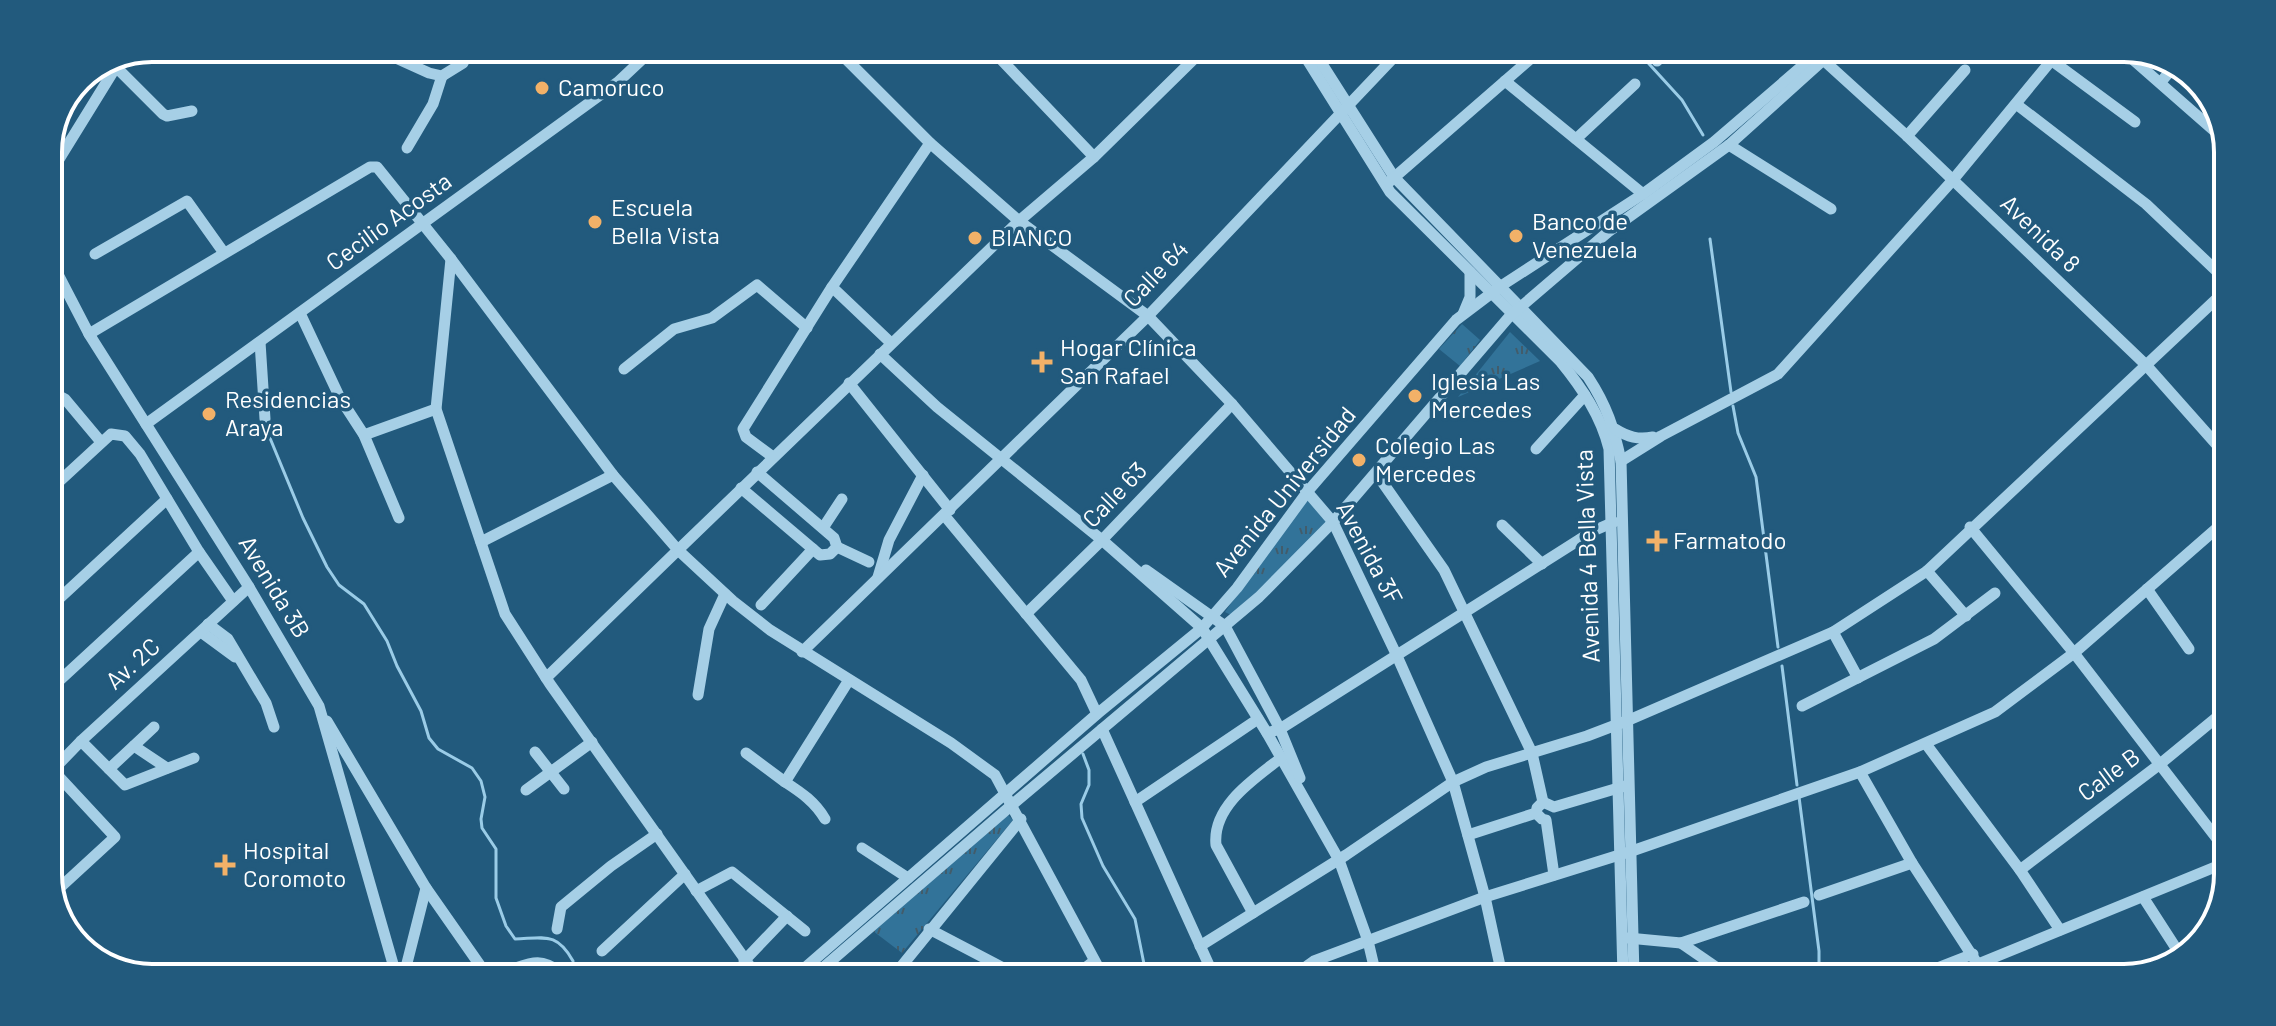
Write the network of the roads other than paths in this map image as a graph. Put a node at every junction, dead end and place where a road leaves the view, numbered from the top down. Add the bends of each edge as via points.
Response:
1 (405, 62) edge
2 (464, 62) edge
3 (639, 62) edge
4 (849, 62) edge
5 (1003, 62) edge
6 (1191, 62) edge
7 (1309, 62) edge
8 (1319, 62) edge
9 (1389, 62) edge
10 (1527, 62) edge
11 (1814, 62) edge
12 (1815, 62) edge
13 (1827, 62) edge
14 (2050, 62) edge
15 (2058, 62) edge
16 (2138, 64) edge
17 (120, 68) edge
18 (1965, 70) dead end
19 (111, 73) edge
20 (2168, 74) edge
21 (442, 76) junction
22 (1505, 81) junction
23 (2161, 82) junction
24 (1635, 84) dead end
25 (2016, 104) junction
26 (1342, 109) junction
27 (192, 111) dead end
28 (2135, 122) dead end
29 (2210, 126) edge
30 (1907, 136) junction
31 (1576, 139) junction
32 (930, 143) junction
33 (1729, 145) junction
34 (407, 148) dead end
35 (62, 154) edge
36 (1094, 157) junction
37 (1389, 181) junction
38 (1952, 181) junction
39 (1643, 194) junction
40 (1831, 209) dead end
41 (1019, 221) junction
42 (423, 225) junction
43 (224, 253) junction
44 (95, 254) dead end
45 (451, 259) junction
46 (2214, 269) edge
47 (1470, 272) junction
48 (62, 282) edge
49 (832, 287) junction
50 (1497, 290) junction
51 (2214, 301) edge
52 (1516, 310) junction
53 (300, 313) junction
54 (1148, 316) junction
55 (1463, 316) junction
56 (807, 328) junction
57 (89, 334) junction
58 (260, 342) junction
59 (891, 343) junction
60 (880, 354) junction
61 (2146, 365) junction
62 (624, 369) dead end
63 (849, 383) junction
64 (1585, 395) junction
65 (62, 397) edge
66 (1232, 404) junction
67 (436, 409) junction
68 (265, 419) dead end
69 (146, 424) junction
70 (1615, 429) junction
71 (364, 435) junction
72 (1661, 436) junction
73 (101, 442) junction
74 (2214, 442) edge
75 (1536, 449) dead end
76 (773, 457) junction
77 (999, 458) junction
78 (1621, 461) junction
79 (757, 472) junction
80 (1376, 473) junction
81 (613, 475) junction
82 (923, 475) junction
83 (62, 479) edge
84 (741, 488) junction
85 (1308, 491) junction
86 (167, 499) junction
87 (842, 499) dead end
88 (947, 512) junction
89 (399, 518) dead end
90 (1333, 522) junction
91 (1610, 522) junction
92 (1623, 522) junction
93 (1502, 525) dead end
94 (1970, 527) junction
95 (823, 528) junction
96 (2214, 531) edge
97 (1102, 540) junction
98 (481, 542) junction
99 (837, 547) junction
100 (813, 549) junction
101 (678, 550) junction
102 (199, 552) junction
103 (869, 562) dead end
104 (1542, 564) junction
105 (1927, 571) junction
106 (878, 579) junction
107 (249, 587) junction
108 (2147, 589) junction
109 (1995, 593) dead end
110 (725, 594) junction
111 (62, 596) edge
112 (233, 601) junction
113 (761, 605) dead end
114 (1026, 614) junction
115 (1463, 614) junction
116 (1213, 616) junction
117 (1966, 616) junction
118 (1613, 623) junction
119 (1626, 623) junction
120 (1225, 626) junction
121 (204, 628) junction
122 (1202, 628) junction
123 (1833, 632) junction
124 (1210, 639) junction
125 (2189, 649) dead end
126 (802, 652) junction
127 (2074, 653) junction
128 (1397, 656) junction
129 (62, 678) edge
130 (546, 678) junction
131 (1858, 678) junction
132 (849, 680) junction
133 (698, 695) dead end
134 (319, 706) junction
135 (1802, 706) dead end
136 (1097, 714) junction
137 (1258, 719) junction
138 (1629, 720) junction
139 (2214, 720) edge
140 (1616, 725) junction
141 (154, 727) dead end
142 (274, 727) dead end
143 (1102, 729) junction
144 (1280, 729) junction
145 (1267, 733) junction
146 (81, 741) junction
147 (592, 742) junction
148 (1926, 744) junction
149 (134, 746) junction
150 (535, 752) dead end
151 (746, 753) dead end
152 (1532, 753) junction
153 (194, 758) dead end
154 (1281, 758) junction
155 (62, 759) edge
156 (2160, 764) junction
157 (167, 768) junction
158 (109, 769) junction
159 (550, 772) junction
160 (1860, 772) junction
161 (62, 782) edge
162 (785, 782) junction
163 (1453, 782) junction
164 (1624, 786) junction
165 (564, 789) dead end
166 (526, 790) dead end
167 (1010, 799) junction
168 (1135, 802) junction
169 (1545, 810) junction
170 (1314, 815) junction
171 (825, 819) dead end
172 (1021, 819) junction
173 (657, 834) junction
174 (1468, 835) junction
175 (2214, 835) edge
176 (862, 848) dead end
177 (1626, 852) junction
178 (1339, 860) junction
179 (1912, 863) junction
180 (2214, 867) edge
181 (2020, 870) junction
182 (685, 874) junction
183 (1554, 875) junction
184 (908, 878) junction
185 (63, 885) edge
186 (426, 888) junction
187 (696, 891) junction
188 (1819, 895) dead end
189 (1485, 897) junction
190 (2143, 897) junction
191 (1804, 902) dead end
192 (1253, 913) junction
193 (787, 916) junction
194 (557, 929) dead end
195 (929, 929) junction
196 (2060, 930) junction
197 (805, 931) dead end
198 (1628, 938) junction
199 (1368, 941) junction
200 (1681, 943) junction
201 (1200, 946) junction
202 (2176, 948) edge
203 (602, 951) dead end
204 (1975, 959) junction
205 (744, 961) junction
206 (1094, 961) junction
207 (393, 964) edge
208 (407, 964) edge
209 (479, 964) edge
210 (529, 964) edge
211 (549, 964) edge
212 (747, 964) edge
213 (809, 964) edge
214 (827, 964) edge
215 (903, 964) edge
216 (997, 964) edge
217 (1090, 964) edge
218 (1096, 964) edge
219 (1208, 964) edge
220 (1310, 964) edge
221 (1373, 964) edge
222 (1500, 964) edge
223 (1625, 964) edge
224 (1632, 964) edge
225 (1712, 964) edge
226 (1958, 964) edge
227 (1978, 964) edge

1 - 21 street
2 - 21 street
3 - 42 street, Cecilio Acosta
4 - 32 street, Avenida 3F
5 - 36 street
6 - 36 street
7 - 26 street, Avenida 4 Bella Vista
8 - 26 street, Avenida 4 Bella Vista
9 - 26 street, Calle 64
10 - 22 street
11 - 39 street, Avenida Universidad
12 - 33 street, Avenida Universidad
13 - 30 street, Avenida 8
14 - 25 street
15 - 28 street
16 - 23 street
17 - 27 street via 163,114
18 - 30 street
19 - 35 street
20 - 23 street
21 - 34 street via 433,104
22 - 31 street
22 - 37 street
23 - 29 street
24 - 31 street
25 - 38 street
25 - 46 street via 2146,204
26 - 37 street, Avenida 4 Bella Vista
26 - 54 street, Calle 64
30 - 38 street, Avenida 8
31 - 39 street
32 - 41 street, Avenida 3F
32 - 49 street
33 - 40 street
33 - 52 street, Avenida Universidad via 1608,232
36 - 41 street
37 - 47 street, Avenida 4 Bella Vista via 1413,217
37 - 50 street, Avenida 4 Bella Vista
38 - 61 street, Avenida 8
38 - 72 street via 1778,374
39 - 50 street, Avenida Universidad
41 - 54 street, Avenida 3F
41 - 59 street
42 - 43 street via 382,171 370,167
42 - 45 street
42 - 53 street, Cecilio Acosta
43 - 44 street via 187,201
43 - 57 street
45 - 67 street
45 - 81 street
47 - 50 street, Avenida 4 Bella Vista
47 - 55 street
48 - 57 street, Avenida 3B
49 - 56 street
49 - 59 street
50 - 52 street, Avenida 4 Bella Vista
50 - 55 street, Avenida Universidad
51 - 61 street
52 - 64 street, Avenida 4 Bella Vista
52 - 70 street, Avenida 4 Bella Vista via 1588,377
52 - 80 street, Avenida Universidad
53 - 58 street, Cecilio Acosta
53 - 71 street via 340,398
54 - 66 street, Avenida 3F
54 - 77 street, Calle 64
55 - 85 street, Avenida Universidad
56 - 62 street via 757,285 712,318 674,329
56 - 76 street via 743,429
57 - 69 street, Avenida 3B
58 - 68 street
58 - 69 street, Cecilio Acosta
59 - 60 street
60 - 63 street
60 - 77 street
61 - 74 street, Avenida 8
61 - 94 street
63 - 76 street
63 - 82 street
64 - 75 street
64 - 91 street, Avenida 4 Bella Vista via 1609,449
65 - 73 street
66 - 85 street, Avenida 3F
66 - 97 street, Calle 63
67 - 71 street
67 - 98 street
69 - 107 street, Avenida 3B
70 - 72 street via 1642,439
70 - 78 street, Avenida 4 Bella Vista
71 - 89 street
72 - 78 street
73 - 83 street
73 - 86 street via 111,434 125,436
76 - 79 street
77 - 88 street, Calle 64
77 - 97 street
78 - 92 street, Avenida 4 Bella Vista
79 - 84 street
79 - 95 street
80 - 90 street, Avenida Universidad
80 - 115 street via 1444,570
81 - 98 street
81 - 101 street
82 - 88 street
82 - 106 street via 889,540
84 - 100 street
84 - 101 street
85 - 90 street, Avenida 3F
85 - 116 street, Avenida Universidad
86 - 102 street
86 - 111 street
87 - 95 street
88 - 106 street, Calle 64
88 - 114 street
90 - 120 street, Avenida Universidad
90 - 128 street, Avenida 3F
91 - 92 street
91 - 104 street
91 - 118 street, Avenida 4 Bella Vista
92 - 119 street, Avenida 4 Bella Vista
93 - 104 street
94 - 105 street
94 - 127 street
95 - 99 street
96 - 108 street
97 - 114 street, Calle 63
97 - 116 street
97 - 122 street
98 - 130 street via 505,614
99 - 100 street via 825,556
99 - 103 street
100 - 113 street
101 - 110 street
101 - 130 street
102 - 112 street
102 - 129 street
104 - 115 street
105 - 117 street
105 - 123 street
106 - 126 street, Calle 64
107 - 112 street, Av. 2C
107 - 134 street, Avenida 3B
108 - 125 street
108 - 127 street
109 - 117 street
110 - 126 street
110 - 133 street via 709,629
112 - 121 street, Av. 2C
114 - 136 street via 1081,680
115 - 128 street
115 - 152 street
116 - 120 street
116 - 122 street, Avenida Universidad
117 - 131 street via 1934,639
118 - 119 street
118 - 140 street, Avenida 4 Bella Vista
119 - 138 street, Avenida 4 Bella Vista
120 - 124 street, Avenida Universidad
120 - 144 street
121 - 142 street via 239,660 266,703
121 - 146 street, Av. 2C
122 - 124 street
122 - 136 street, Avenida Universidad
123 - 131 street
123 - 138 street
124 - 137 street
124 - 143 street, Avenida Universidad
126 - 132 street
127 - 148 street via 1995,712
127 - 156 street
128 - 144 street
128 - 163 street, Avenida 3F
130 - 147 street
131 - 135 street
132 - 162 street
132 - 167 street via 990,769
134 - 186 street
134 - 207 street, Avenida 3B
136 - 167 street, Avenida Universidad
137 - 145 street
137 - 168 street
138 - 140 street
138 - 164 street, Avenida 4 Bella Vista
139 - 156 street, Calle B
140 - 152 street
140 - 164 street, Avenida 4 Bella Vista
141 - 149 street
143 - 167 street, Avenida Universidad
143 - 168 street
144 - 145 street
144 - 170 street
145 - 154 street
146 - 155 street, Av. 2C
146 - 158 street
147 - 159 street
147 - 173 street
148 - 160 street
148 - 181 street
149 - 157 street
149 - 158 street
150 - 159 street
151 - 162 street
152 - 163 street
152 - 169 street
153 - 157 street
154 - 170 street
154 - 192 street via 1237,791 1215,834
156 - 175 street
156 - 181 street, Calle B
157 - 158 street via 125,785
159 - 165 street
159 - 166 street
160 - 177 street
160 - 179 street
161 - 185 street via 115,837
162 - 171 street via 805,794
163 - 174 street, Avenida 3F
163 - 178 street
164 - 169 street
164 - 177 street, Avenida 4 Bella Vista
167 - 172 street
167 - 184 street, Avenida Universidad
167 - 214 street, Avenida Universidad
168 - 201 street
169 - 174 street
169 - 183 street
170 - 178 street
172 - 195 street
172 - 206 street
173 - 182 street
173 - 194 street via 561,907
174 - 189 street, Avenida 3F
176 - 184 street
177 - 183 street
177 - 198 street, Avenida 4 Bella Vista
178 - 192 street
178 - 199 street
179 - 188 street
179 - 204 street
180 - 190 street
181 - 196 street
182 - 187 street
182 - 203 street
183 - 189 street
184 - 213 street, Avenida Universidad
186 - 208 street
186 - 209 street
187 - 193 street via 732,872
187 - 205 street
189 - 199 street
189 - 222 street, Avenida 3F
190 - 196 street
190 - 202 street
191 - 200 street
192 - 201 street
193 - 197 street
193 - 205 street
195 - 215 street
195 - 216 street
196 - 204 street
198 - 200 street
198 - 223 street, Avenida 4 Bella Vista
198 - 224 street, Avenida 4 Bella Vista
199 - 220 street
199 - 221 street
200 - 225 street
201 - 219 street
204 - 226 street
204 - 227 street
205 - 212 street
206 - 217 street
206 - 218 street
210 - 211 street

